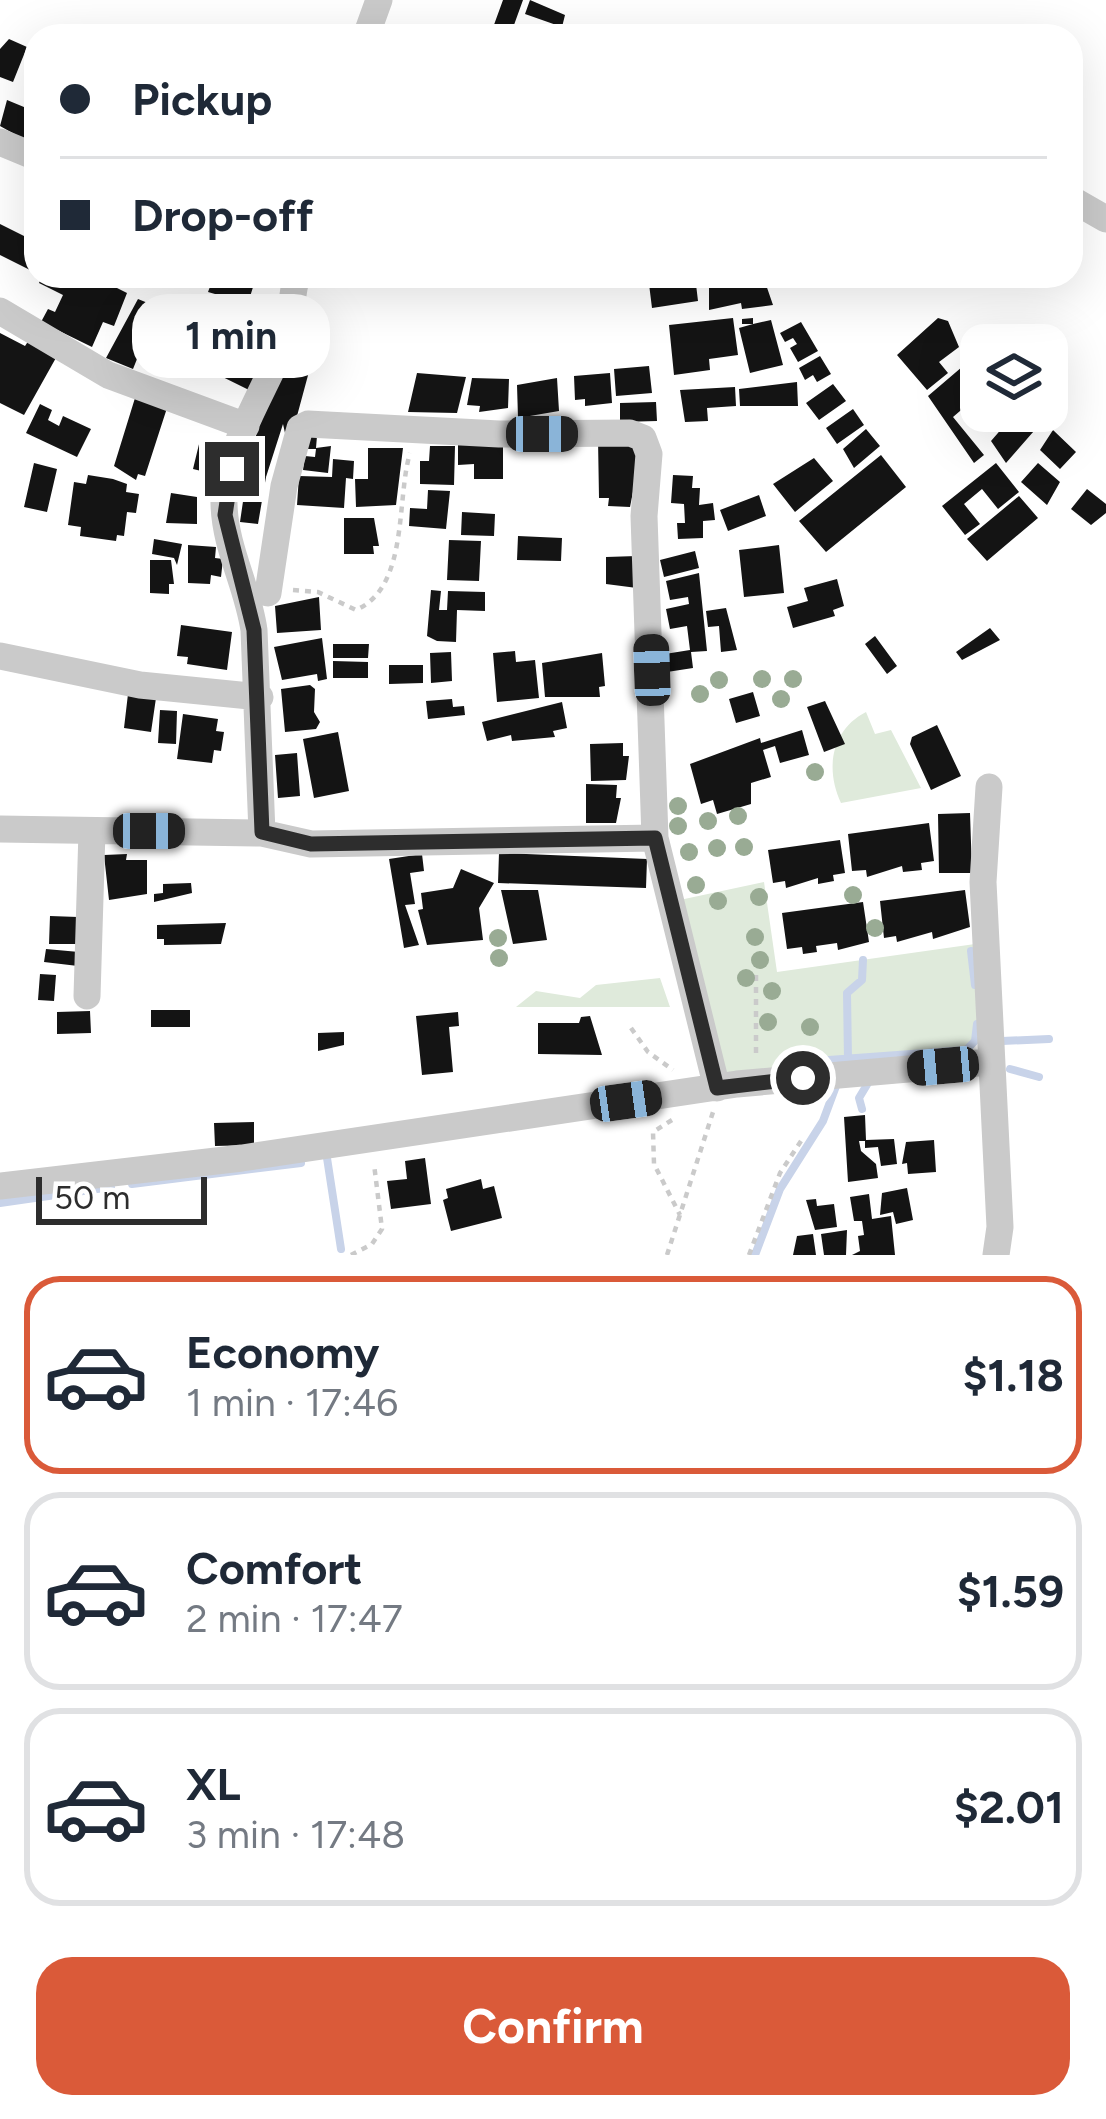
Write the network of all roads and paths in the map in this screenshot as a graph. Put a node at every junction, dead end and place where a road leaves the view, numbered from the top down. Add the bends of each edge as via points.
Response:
1 (295, 288) edge
2 (0, 311) edge
3 (246, 425) junction
4 (415, 430) junction
5 (268, 594) junction
6 (0, 656) edge
7 (260, 697) junction
8 (989, 788) dead end
9 (0, 829) edge
10 (92, 831) junction
11 (262, 832) junction
12 (655, 838) junction
13 (755, 975) dead end
14 (87, 996) dead end
15 (631, 1028) dead end
16 (989, 1062) junction
17 (756, 1082) junction
18 (703, 1099) junction
19 (370, 1139) junction
20 (801, 1141) dead end
21 (0, 1186) edge
22 (680, 1215) junction
23 (351, 1255) edge
24 (667, 1255) edge
25 (749, 1255) edge
26 (996, 1255) edge

1 - 3 street via 288,334
2 - 3 street via 108,375
3 - 5 street via 224,495 234,560
4 - 5 street via 300,428
4 - 5 path via 391,572 381,590 356,610 318,592
4 - 12 street via 644,438
5 - 7 street
6 - 7 street via 140,685
7 - 11 street
8 - 16 street
9 - 10 street
10 - 11 street
10 - 14 street
11 - 12 street via 311,844
12 - 18 street
13 - 17 path
15 - 18 path
16 - 17 street
16 - 26 street
17 - 18 street
18 - 19 street
18 - 22 path via 703,1136
18 - 22 path via 652,1132 650,1153
19 - 21 street
19 - 23 path via 382,1229
20 - 25 path
22 - 24 path

